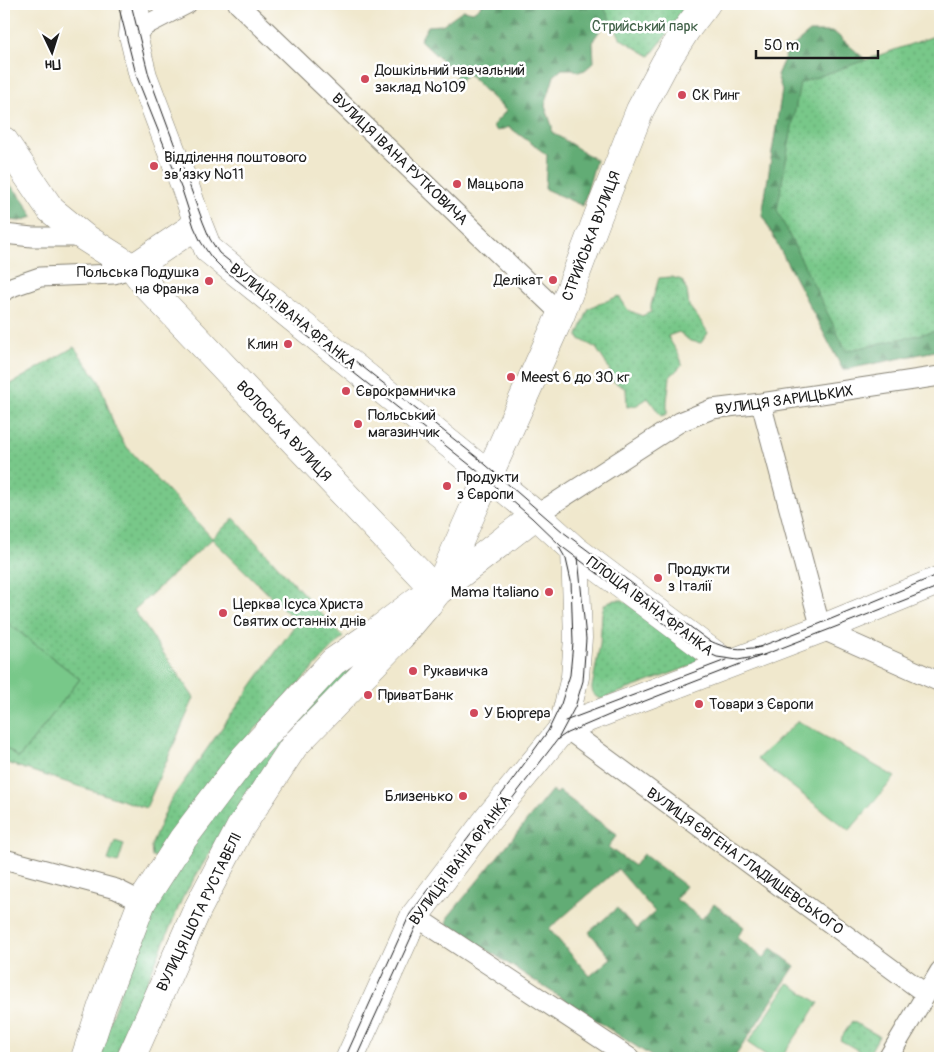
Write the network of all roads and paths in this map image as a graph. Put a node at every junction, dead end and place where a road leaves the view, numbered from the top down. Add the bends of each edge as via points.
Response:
1 (125, 4) edge
2 (136, 4) edge
3 (188, 4) edge
4 (238, 4) edge
5 (706, 4) edge
6 (134, 35) junction
7 (4, 141) edge
8 (198, 224) junction
9 (4, 234) edge
10 (84, 237) junction
11 (133, 268) junction
12 (4, 291) edge
13 (562, 314) junction
14 (940, 376) edge
15 (761, 404) junction
16 (488, 475) junction
17 (536, 515) junction
18 (575, 550) junction
19 (940, 580) edge
20 (437, 592) junction
21 (821, 629) junction
22 (727, 664) junction
23 (940, 682) edge
24 (564, 727) junction
25 (4, 859) edge
26 (142, 902) junction
27 (414, 917) junction
28 (940, 971) edge
29 (926, 994) junction
30 (85, 1058) edge
31 (131, 1058) edge
32 (350, 1058) edge
33 (630, 1058) edge
34 (888, 1058) edge

1 - 6 main road
2 - 6 main road, ВУЛИЦЯ ІВАНА ФРАНКА
3 - 6 street via 148,24
4 - 13 street, ВУЛИЦЯ ІВАНА РУТКОВИЧА
5 - 13 main road, СТРИЙСЬКА ВУЛИЦЯ via 665,63 640,110
6 - 8 main road, ВУЛИЦЯ ІВАНА ФРАНКА via 143,76
7 - 10 main road, ВОЛОСЬКА ВУЛИЦЯ via 52,210
8 - 11 main road
8 - 16 main road, ВУЛИЦЯ ІВАНА ФРАНКА via 208,249
9 - 10 street
10 - 11 main road, ВОЛОСЬКА ВУЛИЦЯ
11 - 12 street via 114,274 40,277
11 - 20 main road, ВОЛОСЬКА ВУЛИЦЯ
13 - 16 main road, СТРИЙСЬКА ВУЛИЦЯ
14 - 15 street, ВУЛИЦЯ ЗАРИЦЬКИХ
15 - 17 street, ВУЛИЦЯ ЗАРИЦЬКИХ via 712,409 680,422
15 - 21 street
16 - 17 main road, ВУЛИЦЯ ІВАНА ФРАНКА
16 - 20 main road, ВУЛИЦЯ ШОТА РУСТАВЕЛІ
17 - 18 main road, ВУЛИЦЯ ІВАНА ФРАНКА
17 - 20 main road
18 - 22 main road, ПЛОЩА ІВАНА ФРАНКА
18 - 24 main road, ПЛОЩА ІВАНА ФРАНКА via 578,638 575,677
19 - 21 main road
20 - 26 main road via 418,600 333,662 245,757 182,840
20 - 31 main road, ВУЛИЦЯ ШОТА РУСТАВЕЛІ via 400,637 294,746 240,828 201,902
21 - 22 main road
21 - 23 street
22 - 24 main road, ПЛОЩА ІВАНА ФРАНКА
24 - 27 main road, ВУЛИЦЯ ІВАНА ФРАНКА
24 - 29 street, ВУЛИЦЯ ЄВГЕНА ГЛАДИШЕВСЬКОГО
25 - 26 street via 116,889
26 - 30 main road
27 - 32 main road, ВУЛИЦЯ ІВАНА ФРАНКА
27 - 33 street
28 - 29 street
29 - 34 street

